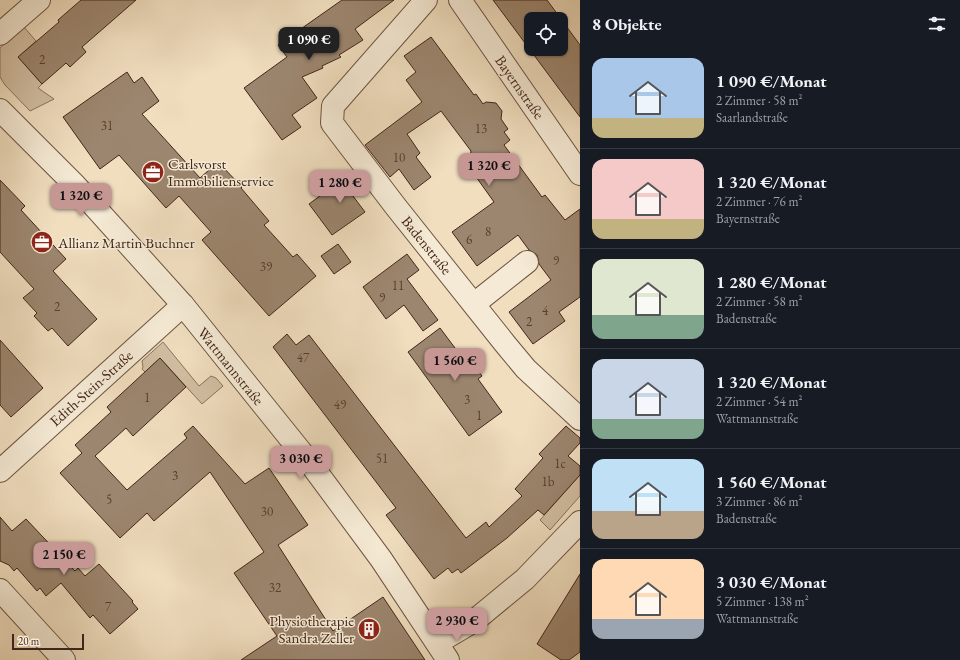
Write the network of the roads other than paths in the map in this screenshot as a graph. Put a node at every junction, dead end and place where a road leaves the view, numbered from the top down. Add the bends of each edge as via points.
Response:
1 (39, 0) edge
2 (426, 0) edge
3 (460, 0) edge
4 (0, 34) edge
5 (0, 110) edge
6 (580, 174) edge
7 (527, 262) dead end
8 (474, 304) junction
9 (183, 305) junction
10 (580, 419) edge
11 (0, 471) edge
12 (577, 531) edge
13 (0, 590) edge
14 (443, 651) edge
15 (64, 660) edge

1 - 4 street
2 - 8 street, Badenstraße via 333,106 332,123 396,208
3 - 6 street, Bayernstraße
5 - 9 street, Wattmannstraße via 75,185
7 - 8 street
8 - 10 street, Badenstraße via 526,369
9 - 11 street, Edith-Stein-Straße
9 - 14 street, Wattmannstraße via 310,463 381,559
12 - 14 street via 474,620
13 - 15 street

